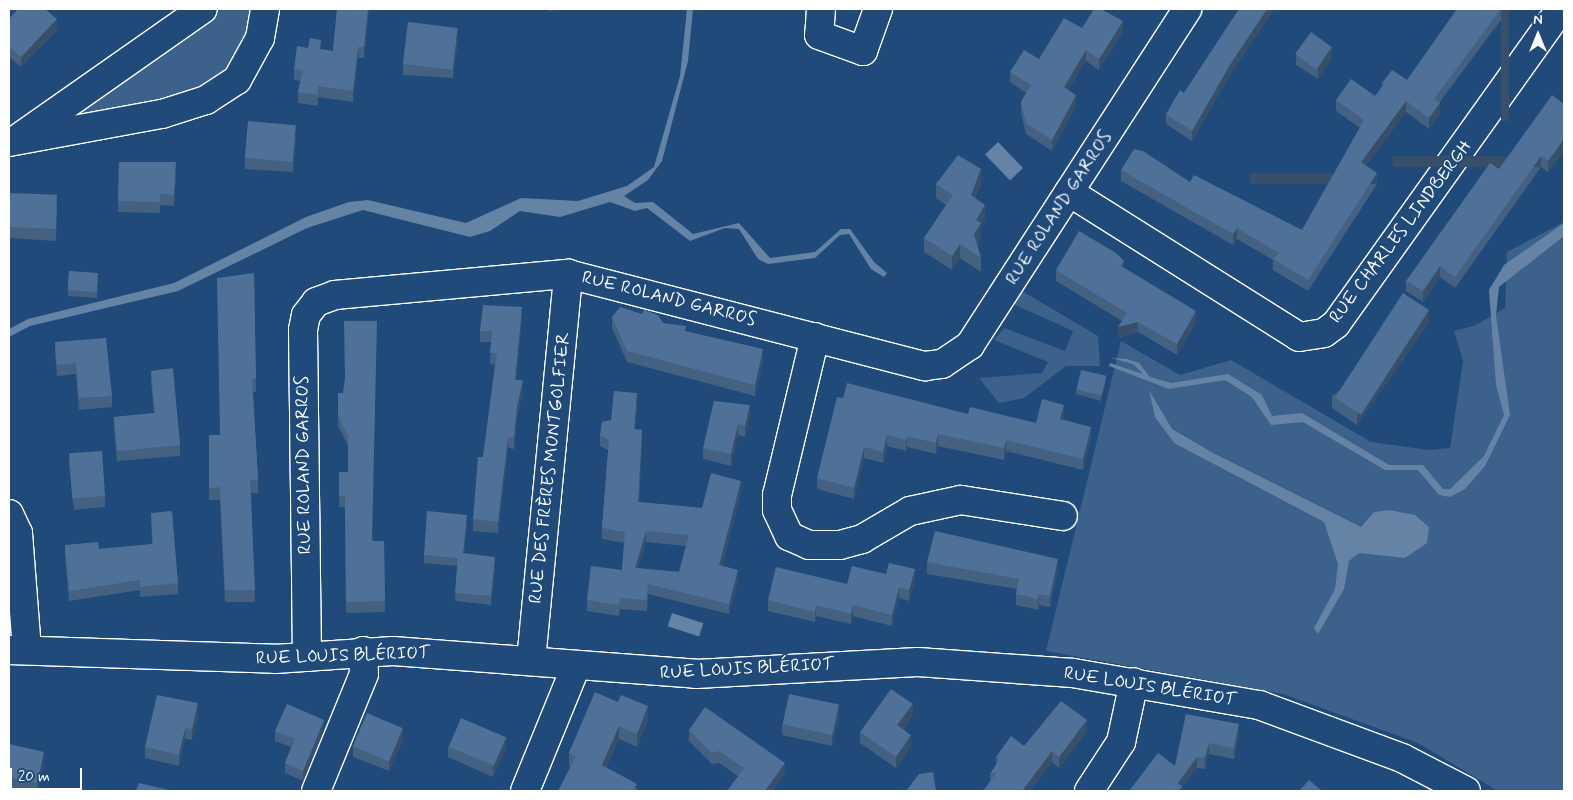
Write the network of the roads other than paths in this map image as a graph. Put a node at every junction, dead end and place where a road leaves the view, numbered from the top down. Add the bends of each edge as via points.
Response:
1 (203, 9) edge
2 (265, 9) edge
3 (820, 9) edge
4 (878, 9) edge
5 (1187, 9) edge
6 (1561, 9) edge
7 (12, 141) edge
8 (1069, 192) junction
9 (568, 274) junction
10 (814, 337) junction
11 (9, 514) edge
12 (1062, 516) dead end
13 (18, 649) edge
14 (363, 651) junction
15 (307, 657) junction
16 (531, 661) junction
17 (576, 666) junction
18 (1134, 682) junction
19 (316, 791) edge
20 (525, 791) edge
21 (1090, 791) edge
22 (1466, 791) edge

1 - 7 street
2 - 7 street via 260,38 247,65 237,80 206,100 116,124
3 - 4 street via 819,34 864,51
5 - 8 street, RUE ROLAND GARROS
6 - 8 street, RUE CHARLES LINDBERGH via 1336,324 1324,334 1299,337
8 - 10 street, RUE ROLAND GARROS via 970,345 958,356 924,366
9 - 10 street, RUE ROLAND GARROS
9 - 15 street, RUE ROLAND GARROS via 335,295 316,302 306,314
9 - 16 street, RUE DES FRÈRES MONTGOLFIER
10 - 12 street via 777,495 777,510 789,536 818,547 840,544 862,539 910,511 961,500
11 - 13 street via 18,533
13 - 15 street, RUE LOUIS BLÉRIOT via 219,658
14 - 15 street, RUE LOUIS BLÉRIOT
14 - 16 street, RUE LOUIS BLÉRIOT via 456,653
14 - 19 street via 364,674
16 - 17 street, RUE LOUIS BLÉRIOT
17 - 18 street, RUE LOUIS BLÉRIOT via 696,674 952,663
17 - 20 street
18 - 21 street via 1121,742
18 - 22 street, RUE LOUIS BLÉRIOT via 1259,705 1321,725 1402,758

